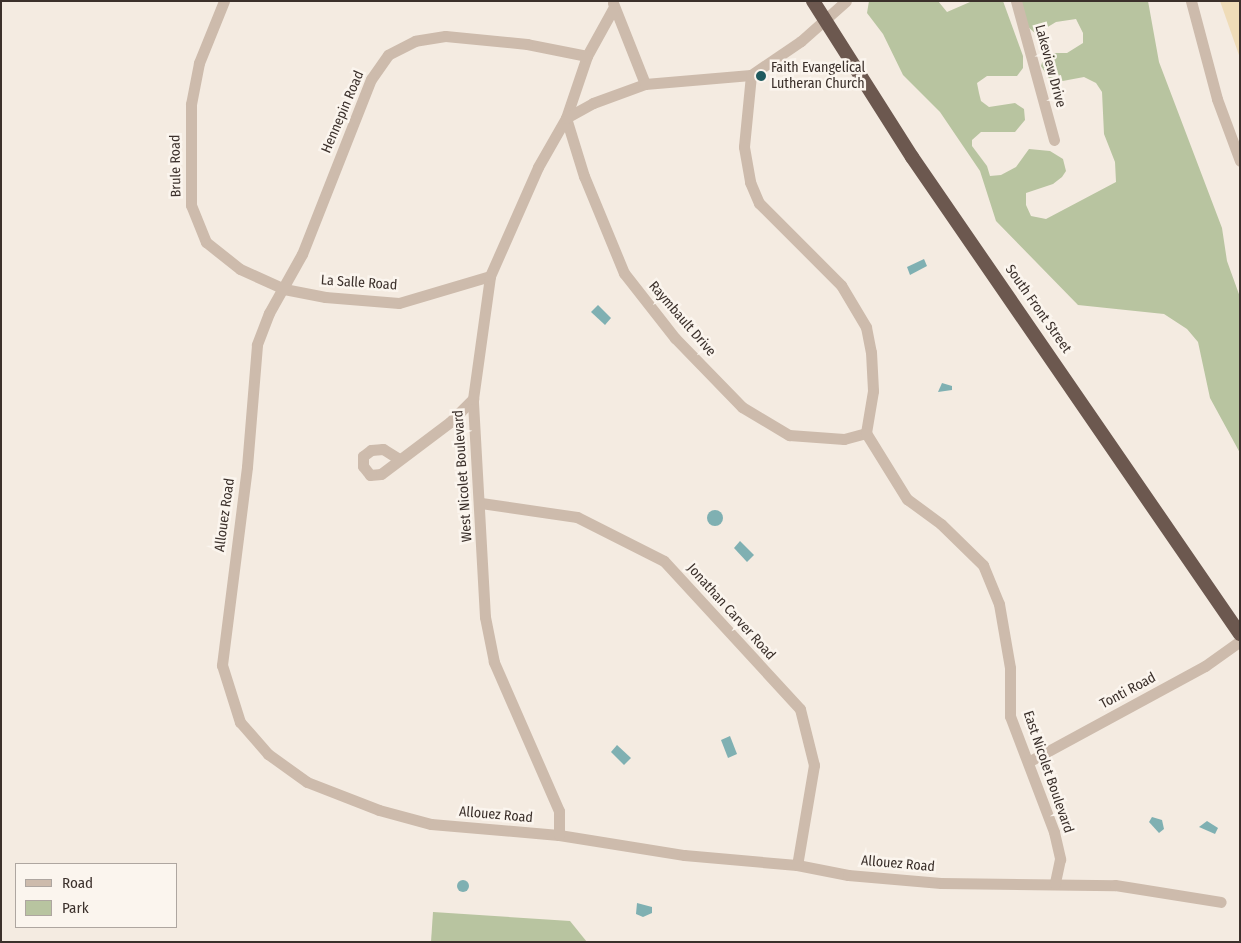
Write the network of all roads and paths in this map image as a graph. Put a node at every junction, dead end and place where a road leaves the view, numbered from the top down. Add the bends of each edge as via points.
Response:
1 (224, 1) edge
2 (813, 1) edge
3 (846, 1) edge
4 (1016, 1) edge
5 (1191, 1) edge
6 (613, 4) edge
7 (824, 22) junction
8 (588, 56) junction
9 (750, 76) junction
10 (645, 84) junction
11 (566, 118) junction
12 (1054, 140) dead end
13 (1240, 161) edge
14 (490, 276) junction
15 (284, 289) junction
16 (473, 399) junction
17 (866, 433) junction
18 (399, 460) dead end
19 (481, 503) junction
20 (1240, 634) edge
21 (1240, 641) edge
22 (1028, 762) junction
23 (559, 835) junction
24 (797, 865) junction
25 (1055, 884) junction
26 (1221, 902) dead end

1 - 15 street, Brule Road via 193,83 192,205 206,242 220,256
2 - 7 highway, South Front Street
3 - 7 street
4 - 12 street, Lakeview Drive
5 - 13 street via 1217,99
6 - 8 street, West Nicolet Boulevard
6 - 10 street
7 - 9 street
7 - 20 highway, South Front Street via 912,156
8 - 11 street, West Nicolet Boulevard
8 - 15 street, Hennepin Road via 527,44 445,36 415,41 388,55 371,79 302,254
9 - 10 street
9 - 17 street via 744,146 750,182 759,202 841,285 866,327 872,352 873,390
10 - 11 street via 608,96
11 - 14 street, West Nicolet Boulevard via 538,167
11 - 17 street, Raymbault Drive via 584,176 624,273 675,338 742,407 789,435 844,439
14 - 15 street, La Salle Road via 399,303 325,297
14 - 16 street, West Nicolet Boulevard
15 - 23 street, Allouez Road via 269,313 257,345 247,467 222,665 240,722 268,754 307,782 379,810 431,824
16 - 18 street via 450,422
16 - 19 street, West Nicolet Boulevard
17 - 22 street, East Nicolet Boulevard via 907,499 941,524 983,565 999,604 1010,668 1010,716
19 - 23 street, West Nicolet Boulevard via 485,617 494,662 559,810
19 - 24 street, Jonathan Carver Road via 577,516 664,561 800,709 814,765
21 - 22 street, Tonti Road via 1206,666
22 - 25 street, East Nicolet Boulevard via 1060,859
23 - 24 street, Allouez Road via 684,855
24 - 25 street, Allouez Road via 848,875 941,883
25 - 26 street, Allouez Road via 1115,885

